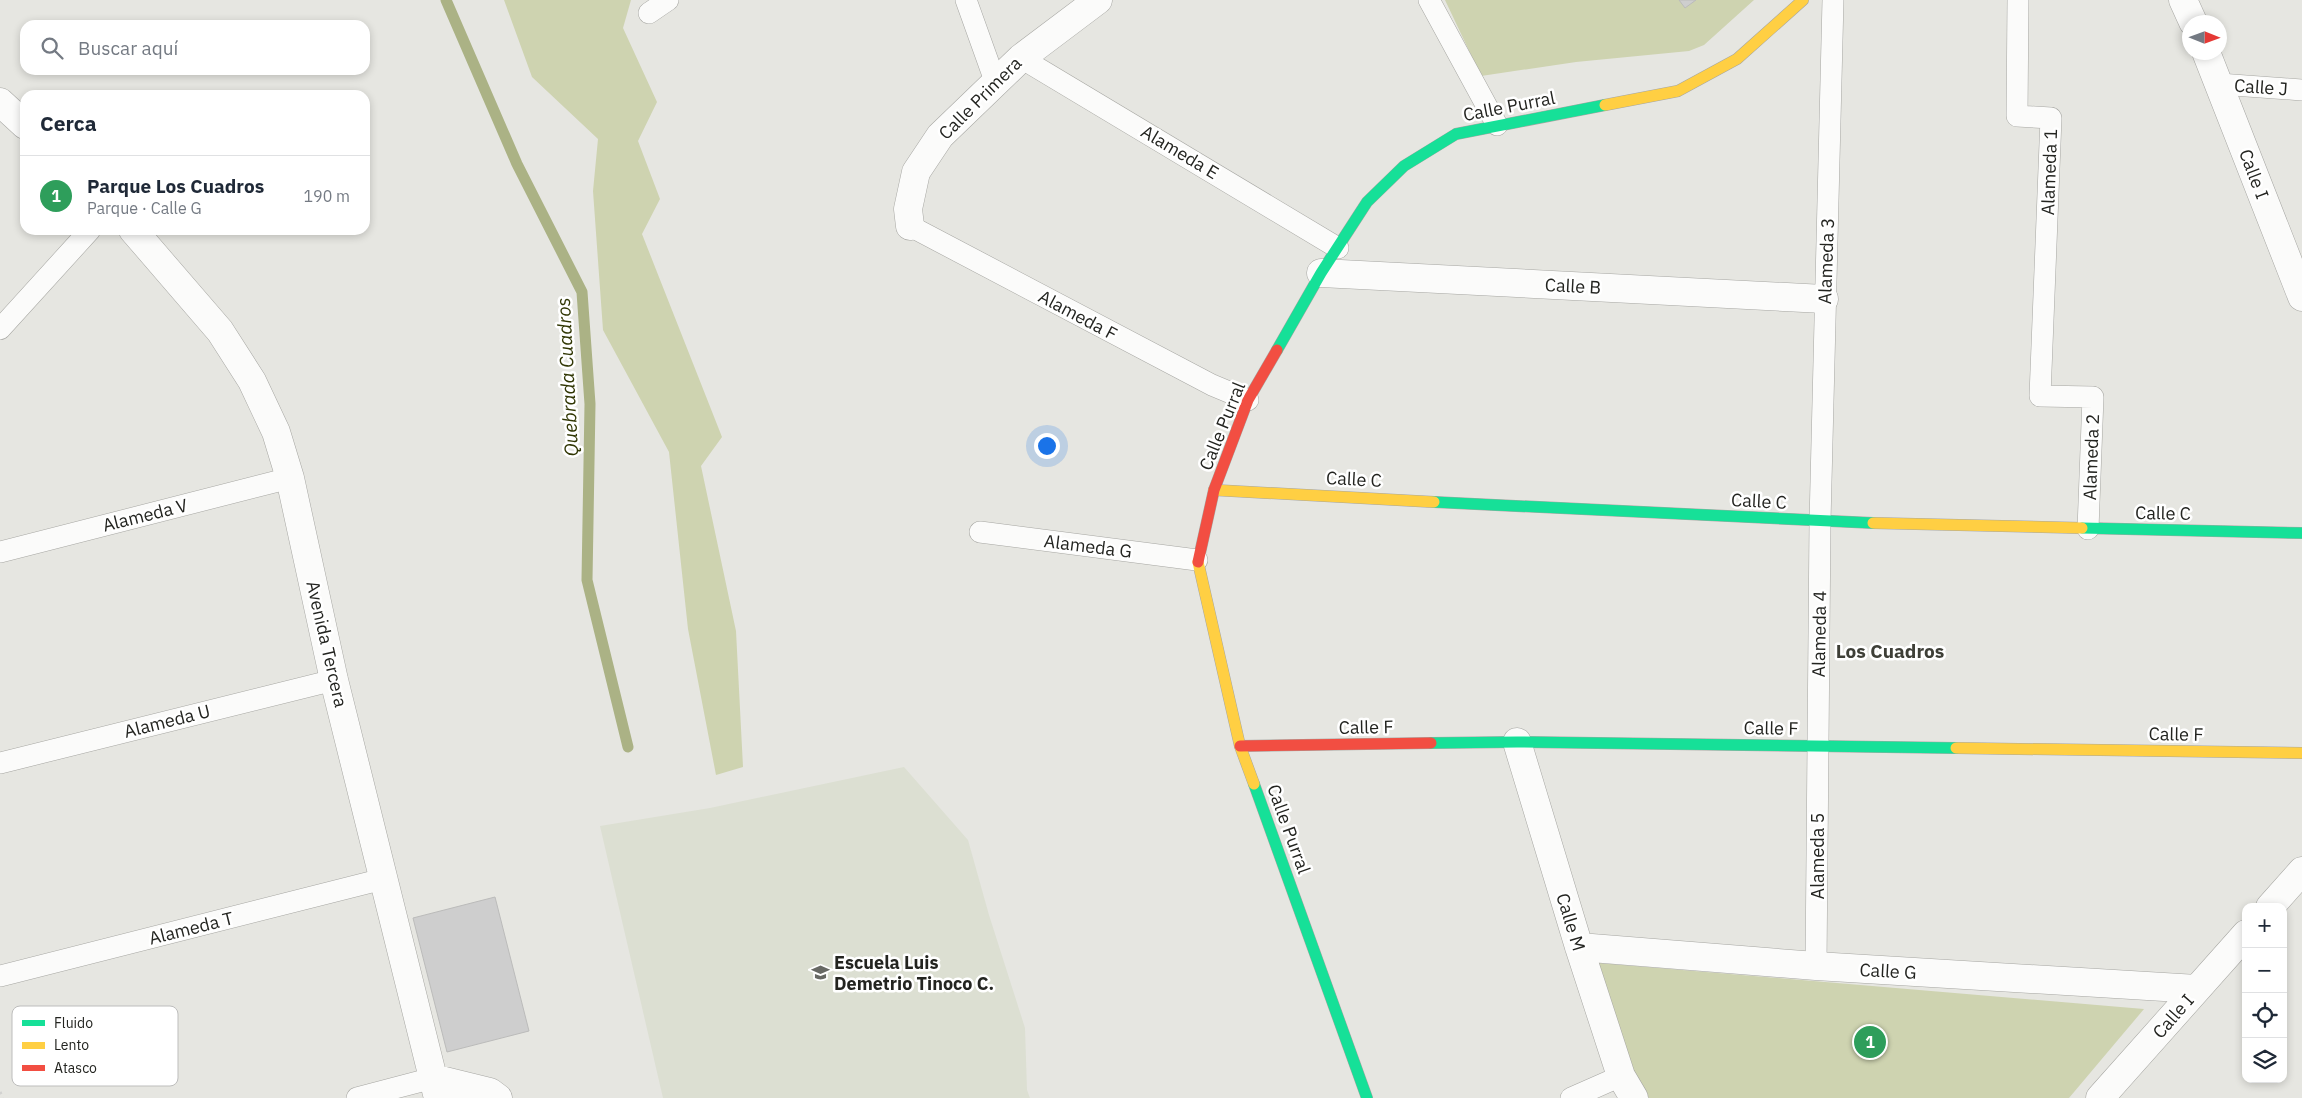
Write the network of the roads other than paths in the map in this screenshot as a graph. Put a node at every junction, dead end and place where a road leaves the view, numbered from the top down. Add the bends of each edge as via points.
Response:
1 (668, 0) edge
2 (966, 0) edge
3 (1098, 0) edge
4 (1429, 0) edge
5 (1803, 0) edge
6 (1833, 0) edge
7 (2018, 0) edge
8 (2183, 0) edge
9 (649, 13) dead end
10 (2190, 15) edge
11 (1020, 58) junction
12 (2209, 60) edge
13 (995, 81) junction
14 (2219, 84) junction
15 (2302, 90) edge
16 (0, 102) edge
17 (20, 120) edge
18 (1497, 125) junction
19 (910, 226) joint
20 (85, 235) edge
21 (137, 235) edge
22 (1338, 248) junction
23 (1321, 273) junction
24 (2302, 297) edge
25 (1824, 299) junction
26 (0, 329) edge
27 (2042, 346) joint
28 (1248, 400) junction
29 (290, 478) junction
30 (1214, 490) junction
31 (1820, 522) junction
32 (2088, 529) junction
33 (980, 532) dead end
34 (2302, 533) edge
35 (0, 552) edge
36 (1197, 560) junction
37 (334, 680) junction
38 (1517, 742) junction
39 (1240, 746) junction
40 (1817, 746) junction
41 (2302, 753) edge
42 (0, 763) edge
43 (2302, 870) edge
44 (383, 880) junction
45 (2273, 903) edge
46 (2242, 938) edge
47 (1578, 947) junction
48 (1816, 966) junction
49 (0, 976) edge
50 (2197, 989) junction
51 (1628, 1087) edge
52 (436, 1088) edge
53 (356, 1098) edge
54 (498, 1098) edge
55 (1367, 1098) edge
56 (1570, 1098) edge
57 (2100, 1098) edge

1 - 9 lane
2 - 13 lane
3 - 11 street, Calle Primera
4 - 18 lane
5 - 18 street, Calle Purral via 1737,59 1678,91
6 - 25 lane, Alameda 3
7 - 27 lane, Alameda 1 via 2017,116 2051,118
8 - 10 street
11 - 13 street, Calle Primera
11 - 22 lane, Alameda E
12 - 14 street, Calle I
13 - 19 street, Calle Primera via 940,136 916,172 908,210
14 - 15 lane, Calle J
14 - 24 street, Calle I
16 - 17 street
18 - 22 street, Calle Purral via 1456,134 1404,166 1367,202
19 - 28 lane, Alameda F via 1212,386
20 - 26 lane
21 - 29 street, Avenida Tercera via 220,331 252,381 276,432
22 - 23 street, Calle Purral
23 - 25 street, Calle B
23 - 28 street, Calle Purral
25 - 31 lane, Alameda 3
27 - 32 lane, Alameda 2 via 2040,396 2093,397
28 - 30 street, Calle Purral
29 - 35 lane, Alameda V
29 - 37 street, Avenida Tercera
30 - 31 street, Calle C
30 - 36 street, Calle Purral
31 - 32 street, Calle C
31 - 40 lane, Alameda 4
32 - 34 street, Calle C
33 - 36 lane, Alameda G
36 - 39 street, Calle Purral
37 - 42 lane, Alameda U
37 - 44 street, Avenida Tercera
38 - 39 street, Calle F
38 - 40 street, Calle F
38 - 47 street, Calle M
39 - 55 street, Calle Purral
40 - 41 street, Calle F
40 - 48 lane, Alameda 5
43 - 45 street
44 - 49 lane, Alameda T
44 - 52 street, Avenida Tercera
46 - 50 street, Calle I
47 - 48 street, Calle G
47 - 51 street, Calle M
48 - 50 street, Calle G
50 - 57 street, Calle I
51 - 56 lane
52 - 53 lane
52 - 54 street via 490,1092

